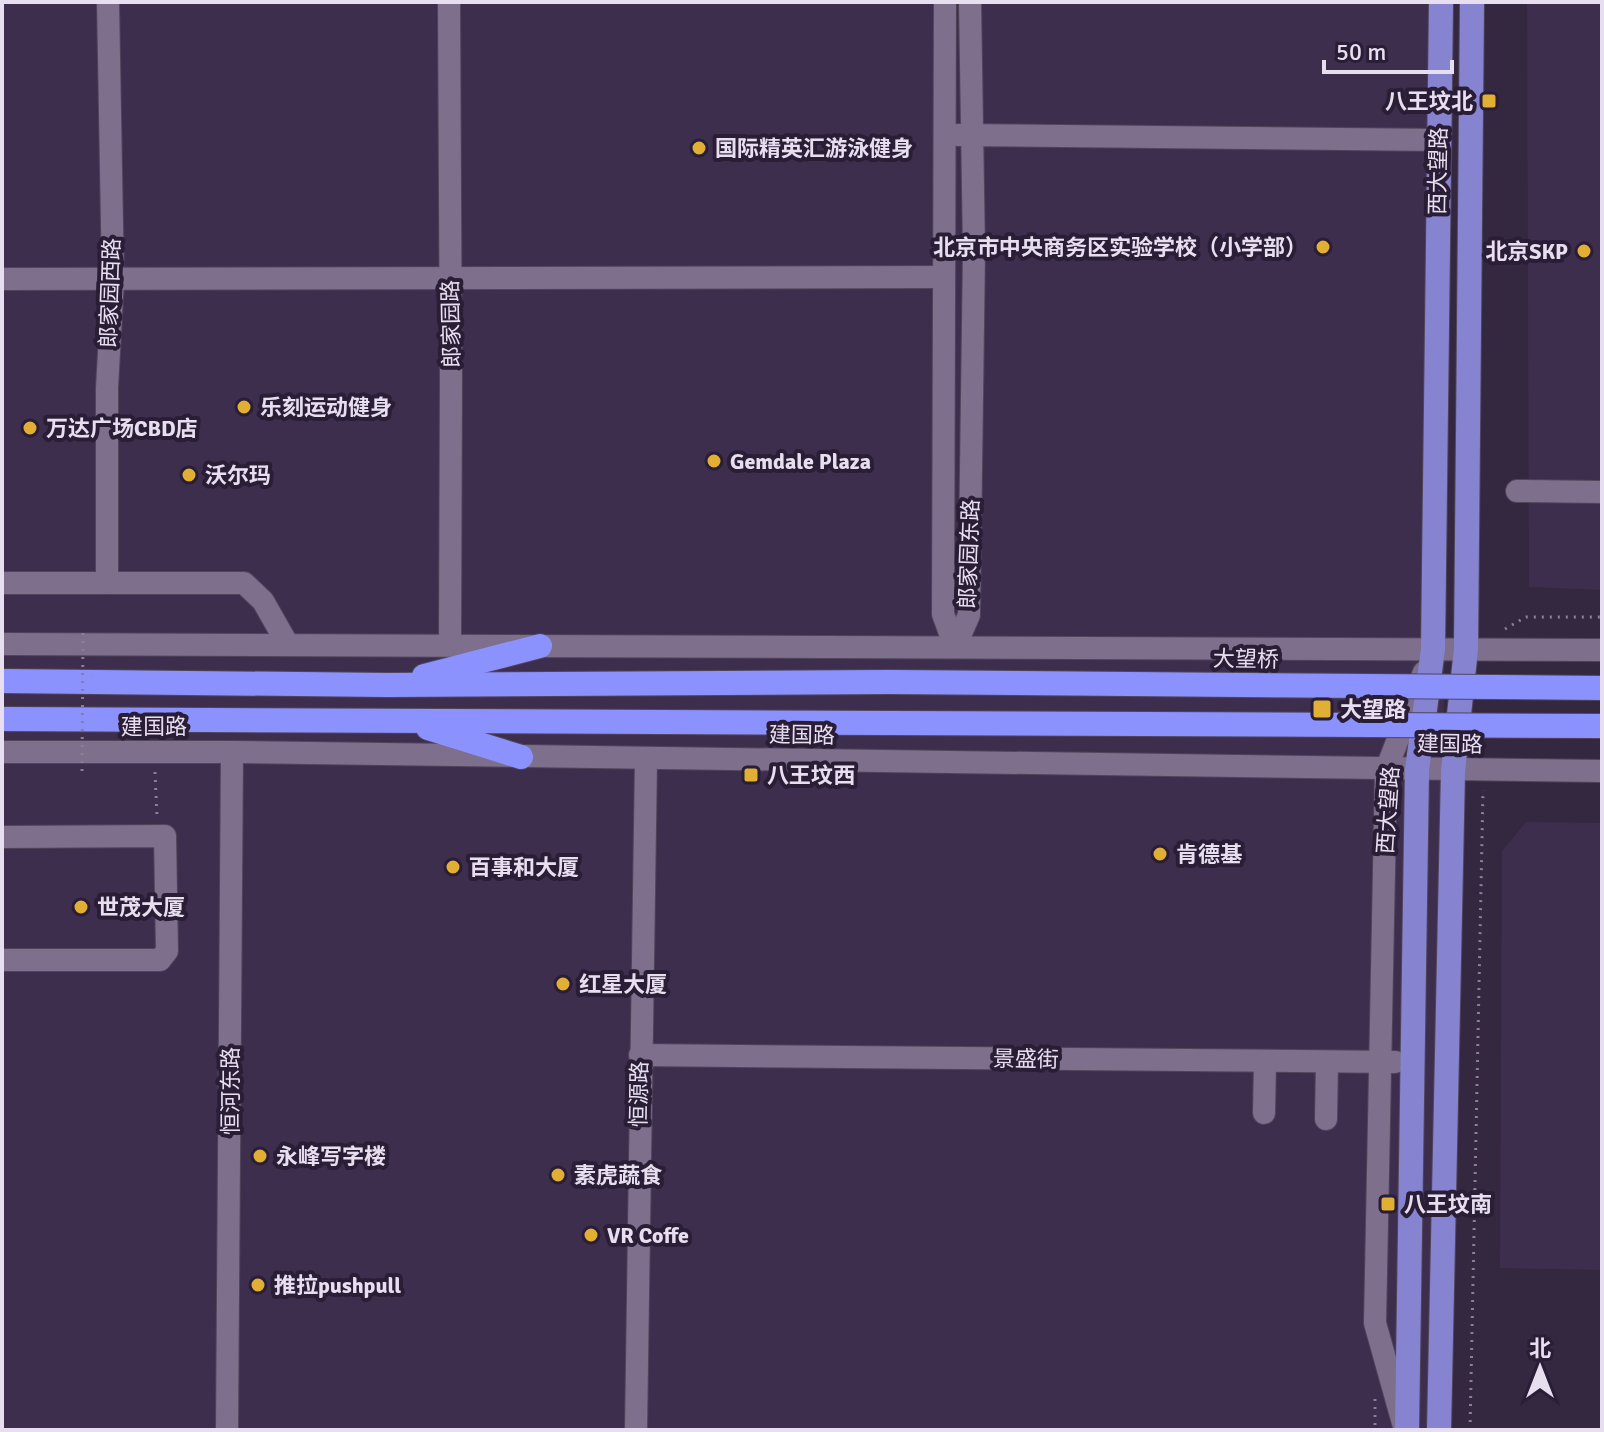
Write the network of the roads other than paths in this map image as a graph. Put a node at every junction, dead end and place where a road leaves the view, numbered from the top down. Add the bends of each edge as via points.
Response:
1 (108, 2) edge
2 (449, 2) edge
3 (945, 2) edge
4 (970, 2) edge
5 (1441, 2) edge
6 (1472, 2) edge
7 (945, 134) junction
8 (972, 135) junction
9 (1439, 140) junction
10 (450, 276) junction
11 (944, 277) junction
12 (2, 279) edge
13 (113, 280) junction
14 (1517, 491) dead end
15 (1602, 492) edge
16 (2, 583) edge
17 (107, 583) junction
18 (2, 644) edge
19 (288, 645) junction
20 (450, 645) junction
21 (540, 646) junction
22 (955, 647) junction
23 (1433, 649) junction
24 (1466, 649) junction
25 (1602, 650) edge
26 (2, 681) edge
27 (889, 682) joint
28 (387, 685) junction
29 (1602, 688) edge
30 (2, 719) edge
31 (403, 720) junction
32 (1602, 726) edge
33 (2, 752) edge
34 (232, 752) junction
35 (521, 757) junction
36 (646, 759) junction
37 (1386, 770) junction
38 (1417, 770) junction
39 (1453, 771) junction
40 (1602, 771) edge
41 (2, 837) edge
42 (2, 960) edge
43 (640, 1055) junction
44 (1265, 1062) junction
45 (1327, 1062) junction
46 (1381, 1062) junction
47 (1413, 1062) junction
48 (1264, 1113) dead end
49 (1326, 1119) dead end
50 (227, 1430) edge
51 (636, 1430) edge
52 (1406, 1430) edge
53 (1439, 1430) edge

1 - 13 street, 郎家园西路
2 - 10 street, 郎家园路
3 - 7 street, 郎家园东路
4 - 8 street, 郎家园东路
5 - 9 main road, 西大望路
6 - 24 main road, 西大望路
7 - 8 street
7 - 11 street, 郎家园东路
8 - 9 street
8 - 22 street, 郎家园东路 via 969,615
9 - 23 main road, 西大望路
10 - 11 street
10 - 13 street
10 - 20 street, 郎家园路
11 - 22 street, 郎家园东路 via 943,614
12 - 13 street
13 - 17 street, 郎家园西路
14 - 15 street
16 - 17 street
17 - 19 street via 244,583 263,601
18 - 19 street
19 - 20 street
20 - 21 street
21 - 22 street
21 - 28 highway
22 - 23 street
23 - 24 street
23 - 37 street, 西大望路
23 - 38 main road, 西大望路
24 - 25 street
24 - 39 main road, 西大望路
26 - 28 highway, 建国路
27 - 28 highway, 建国路
27 - 29 highway, 大望桥, bridge
30 - 31 highway, 建国路
31 - 32 highway, 建国路, bridge
31 - 35 highway
33 - 34 street, 建国路
34 - 35 street, 建国路
34 - 50 street, 恒河东路
35 - 36 street, 建国路
36 - 37 street, 建国路
36 - 43 street, 恒源路
37 - 38 street, 建国路
37 - 46 street, 西大望路
38 - 39 street, 建国路
38 - 47 main road, 西大望路
39 - 40 street, 建国路
39 - 53 main road
41 - 42 street via 165,836 167,951 160,960
43 - 44 street, 景盛街
43 - 51 street, 恒源路
44 - 45 street, 景盛街
44 - 48 street
45 - 46 street, 景盛街
45 - 49 street
46 - 47 street, 景盛街
46 - 52 street, 西大望路 via 1375,1323
47 - 52 main road, 西大望路

